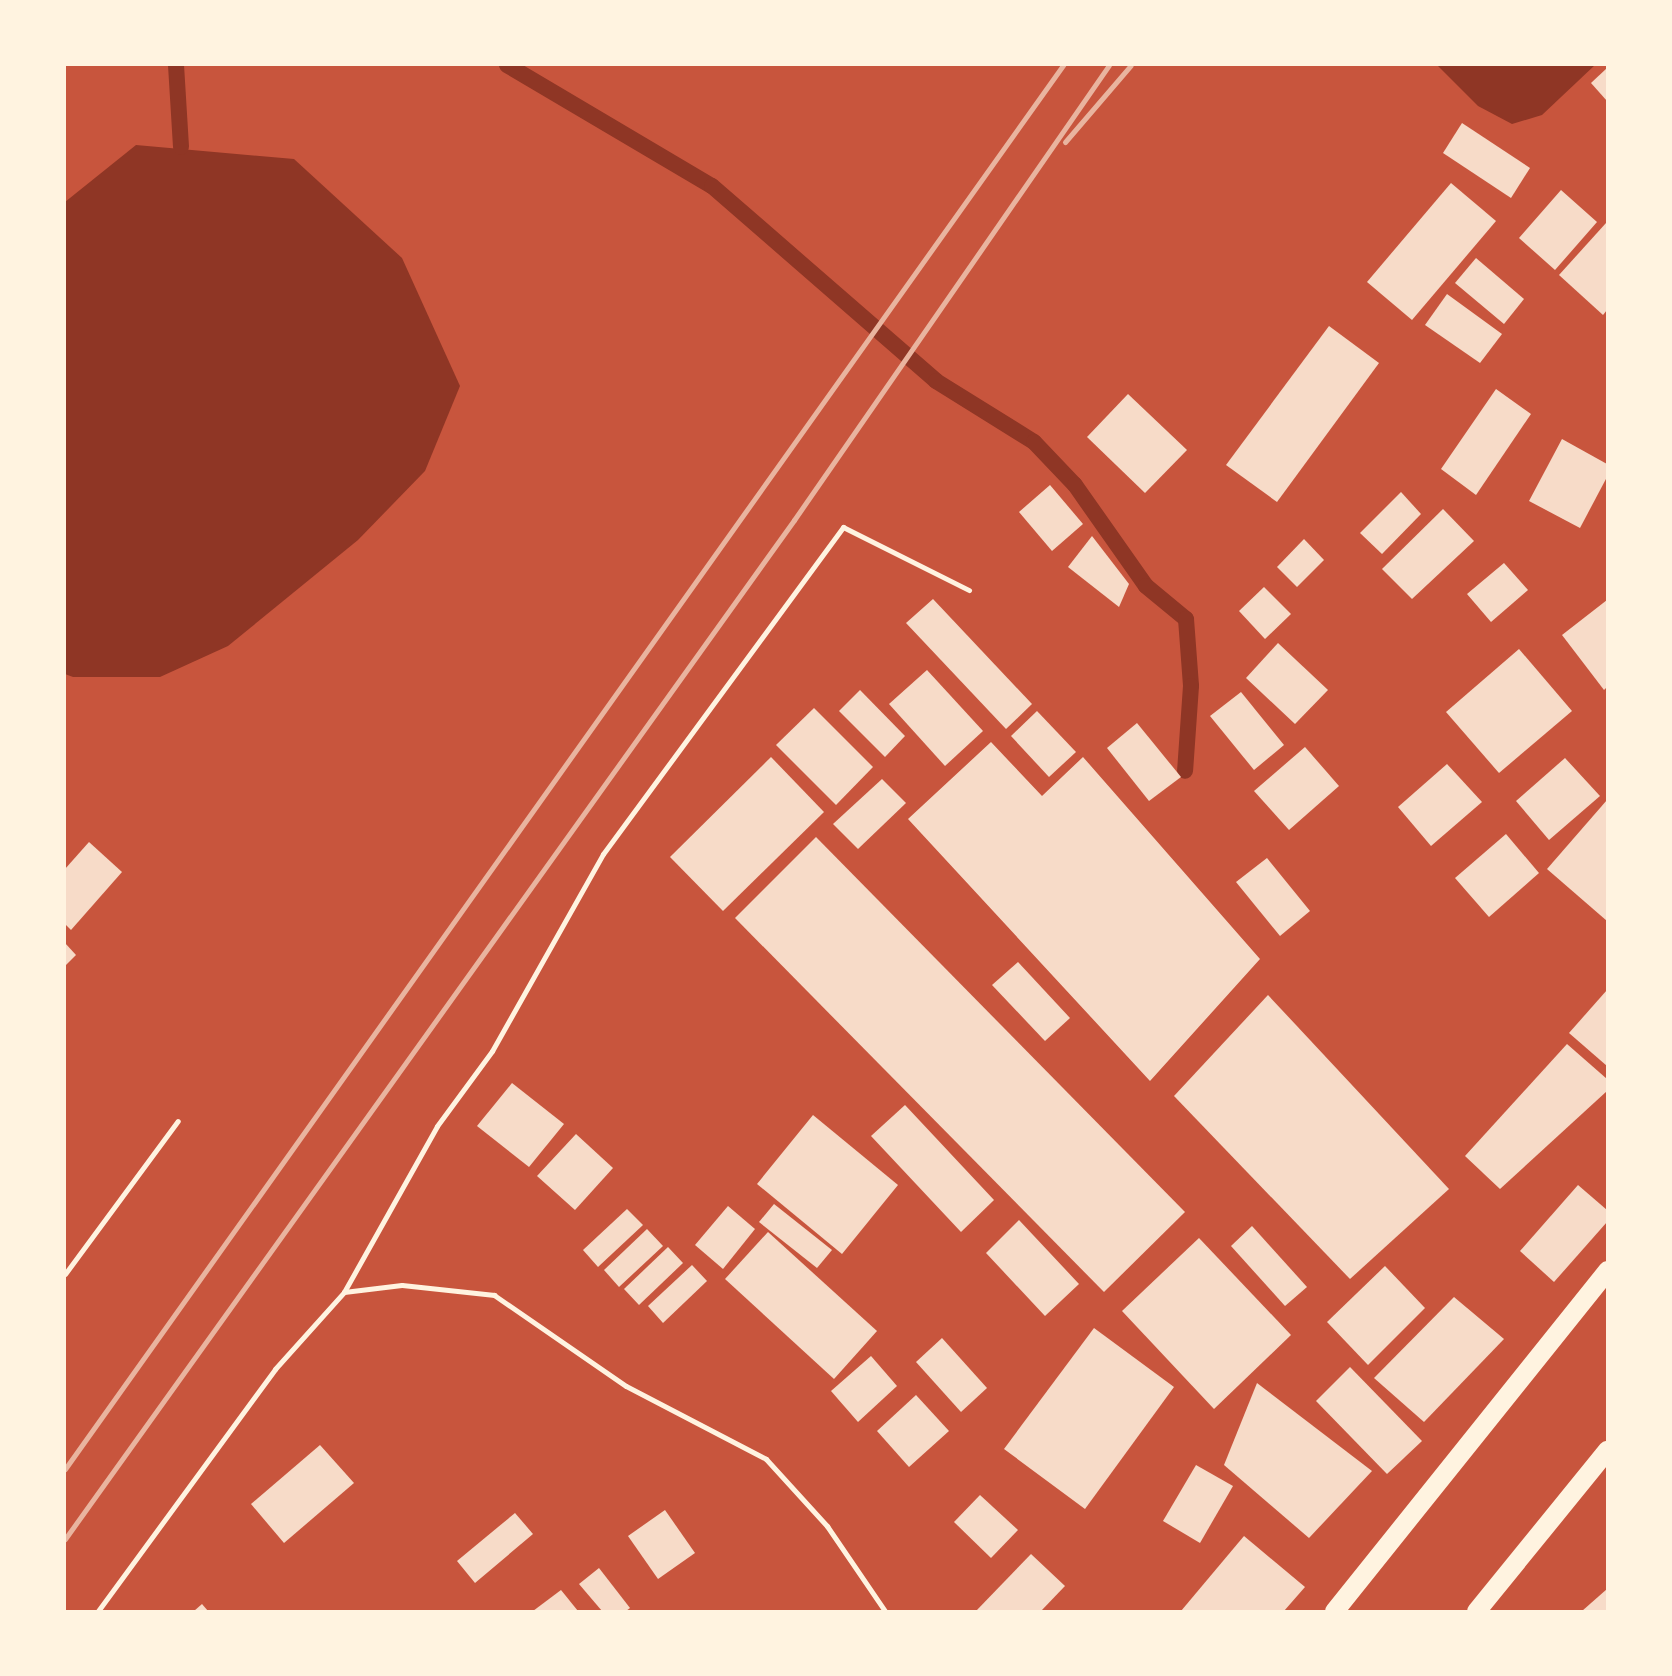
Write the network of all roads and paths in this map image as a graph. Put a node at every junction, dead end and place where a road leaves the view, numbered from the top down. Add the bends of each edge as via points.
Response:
1 (969, 590) dead end
2 (178, 1121) dead end
3 (1607, 1270) edge
4 (65, 1274) edge
5 (344, 1292) junction
6 (1607, 1451) edge
7 (98, 1611) edge
8 (885, 1611) edge
9 (1334, 1611) edge
10 (1476, 1611) edge

1 - 5 lane via 844,527 603,854 492,1051 437,1126
2 - 4 lane
3 - 9 highway
5 - 7 lane via 267,1380
5 - 8 lane via 402,1285 494,1295 626,1386 766,1459 827,1525
6 - 10 highway

